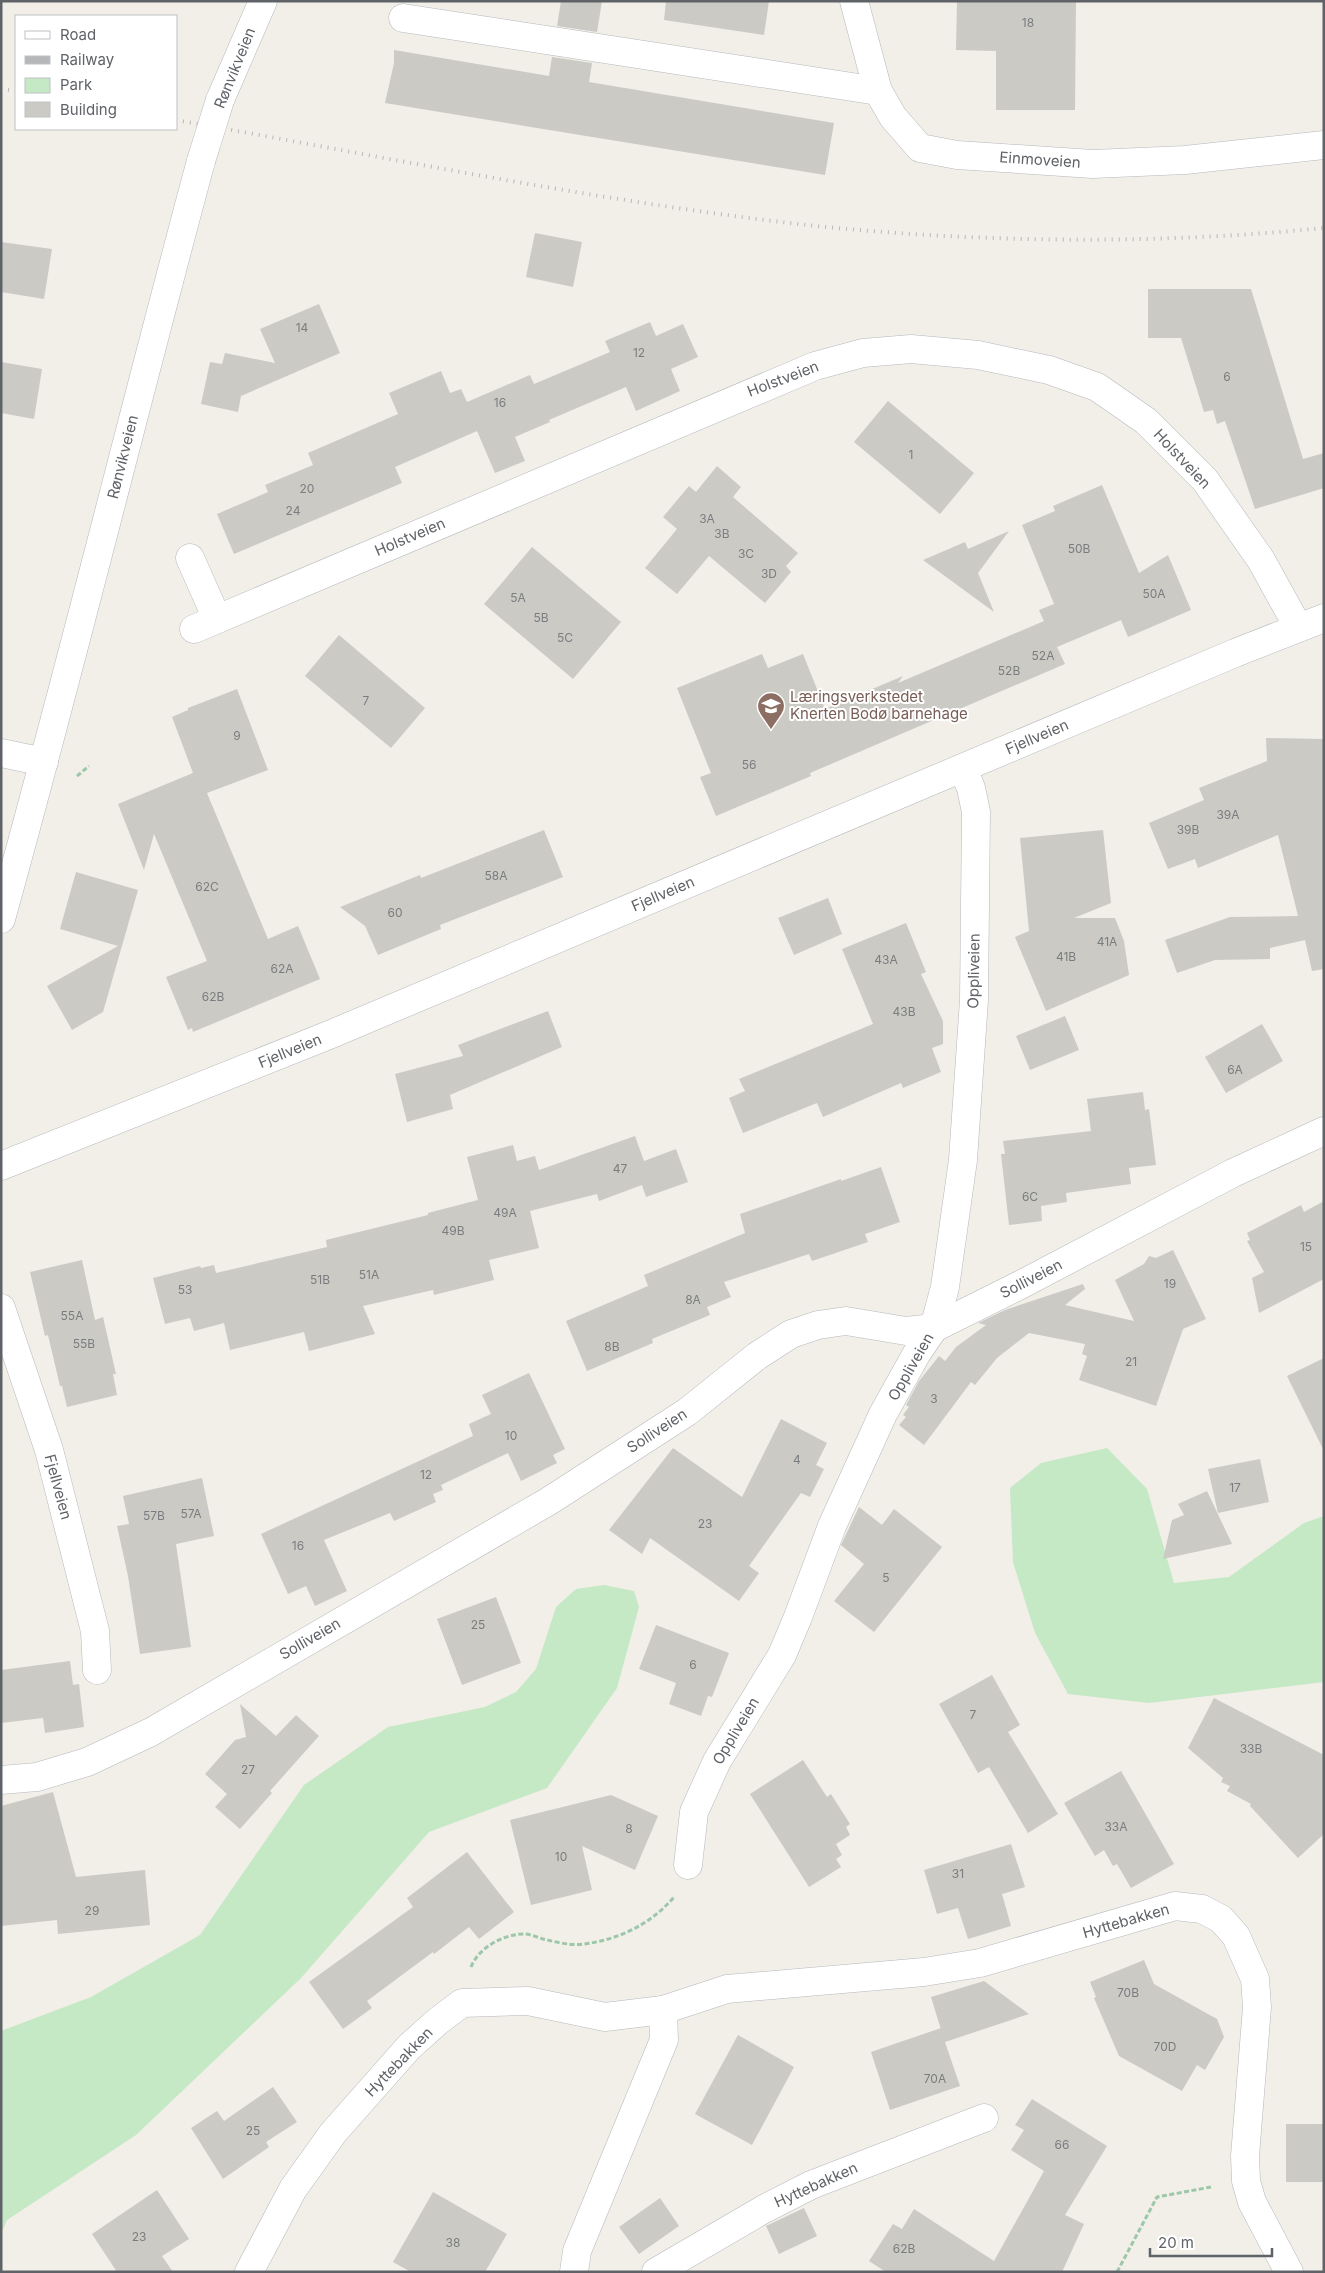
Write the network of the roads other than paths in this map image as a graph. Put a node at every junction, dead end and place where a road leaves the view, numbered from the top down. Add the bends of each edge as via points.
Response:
1 (263, 1) edge
2 (854, 1) edge
3 (403, 18) dead end
4 (878, 91) junction
5 (1324, 145) edge
6 (190, 558) dead end
7 (1324, 618) edge
8 (1298, 627) junction
9 (1, 753) edge
10 (44, 762) junction
11 (963, 768) junction
12 (1, 919) edge
13 (1324, 1132) edge
14 (1, 1166) edge
15 (1, 1308) edge
16 (934, 1328) junction
17 (96, 1670) dead end
18 (1, 1780) edge
19 (688, 1865) road end
20 (663, 2010) junction
21 (984, 2118) dead end
22 (249, 2272) edge
23 (574, 2272) edge
24 (656, 2272) edge
25 (1289, 2272) edge

1 - 10 street, Rønvikveien, bridge via 220,100 201,161
2 - 4 street, Einmoveien
3 - 4 street
4 - 5 street, Einmoveien via 893,117 920,148 957,155 1094,164 1185,160
6 - 8 street, Holstveien via 205,624 815,366 864,353 912,349 978,355 1048,370 1097,387 1146,421 1205,480 1261,560
7 - 8 street, Fjellveien
8 - 11 street, Fjellveien
9 - 10 street
10 - 12 street, Rønvikveien
11 - 14 street, Fjellveien via 283,1054
11 - 16 street, Oppliveien via 976,812 974,1000 963,1160 944,1287
13 - 16 street, Solliveien via 1233,1172
15 - 17 street, Fjellveien via 49,1450 96,1631
16 - 18 street, Solliveien via 906,1331 846,1321 818,1324 791,1334 757,1356 687,1412 548,1501 152,1732 86,1762 37,1777
16 - 19 street, Oppliveien via 883,1414 832,1526 782,1655 717,1761 694,1812
20 - 22 street, Hyttebakken via 605,2017 528,2001 462,2003 409,2047 333,2133 293,2189
20 - 23 street via 664,2040 578,2250
20 - 25 street, Hyttebakken via 727,1990 924,1972 980,1963 1175,1906 1202,1909 1221,1919 1236,1936 1255,1979 1257,2007 1245,2156 1246,2181 1252,2202
21 - 24 street, Hyttebakken via 811,2185

